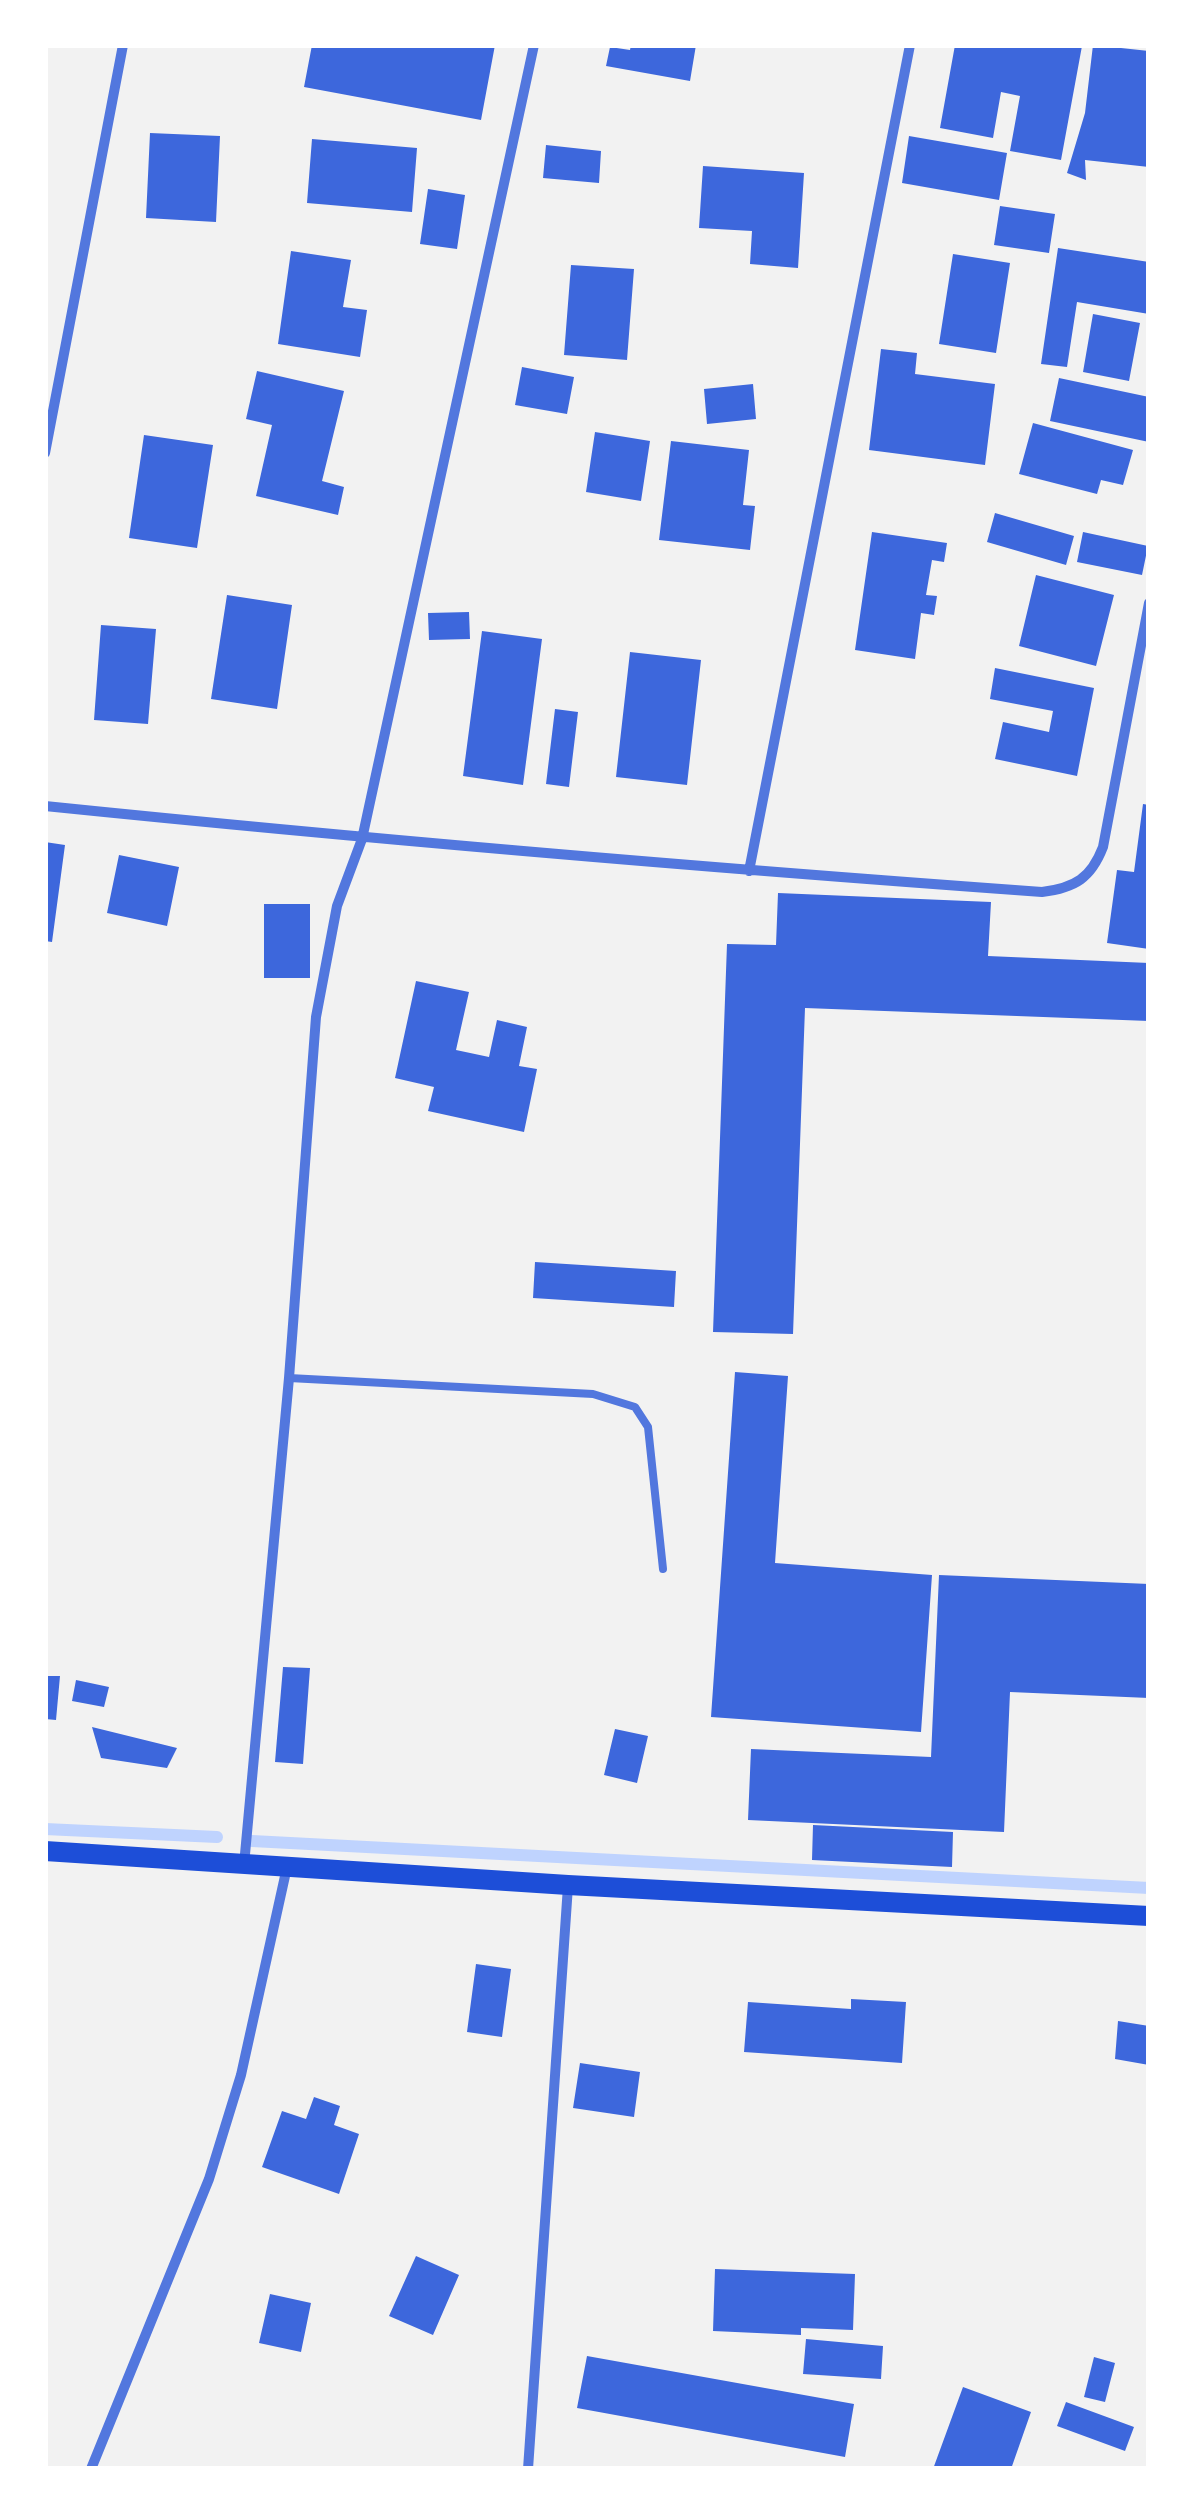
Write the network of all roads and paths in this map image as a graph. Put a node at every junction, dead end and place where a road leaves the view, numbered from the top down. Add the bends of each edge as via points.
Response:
1 (123, 45) edge
2 (534, 45) edge
3 (910, 45) edge
4 (45, 453) edge
5 (1149, 603) edge
6 (45, 806) edge
7 (362, 839) junction
8 (749, 871) junction
9 (289, 1378) junction
10 (663, 1569) dead end
11 (45, 1851) edge
12 (244, 1865) junction
13 (286, 1868) junction
14 (568, 1885) junction
15 (1149, 1916) edge
16 (92, 2469) edge
17 (528, 2469) edge

1 - 4 street
2 - 7 street
3 - 8 street
5 - 8 street via 1103,847 1084,880 1042,892
6 - 7 street
7 - 8 street
7 - 9 street via 336,906 316,1016
9 - 10 lane via 593,1394 635,1407 648,1428
9 - 12 street
11 - 12 main road
12 - 13 main road
13 - 14 main road
13 - 16 street via 241,2076 209,2179
14 - 15 main road
14 - 17 street

